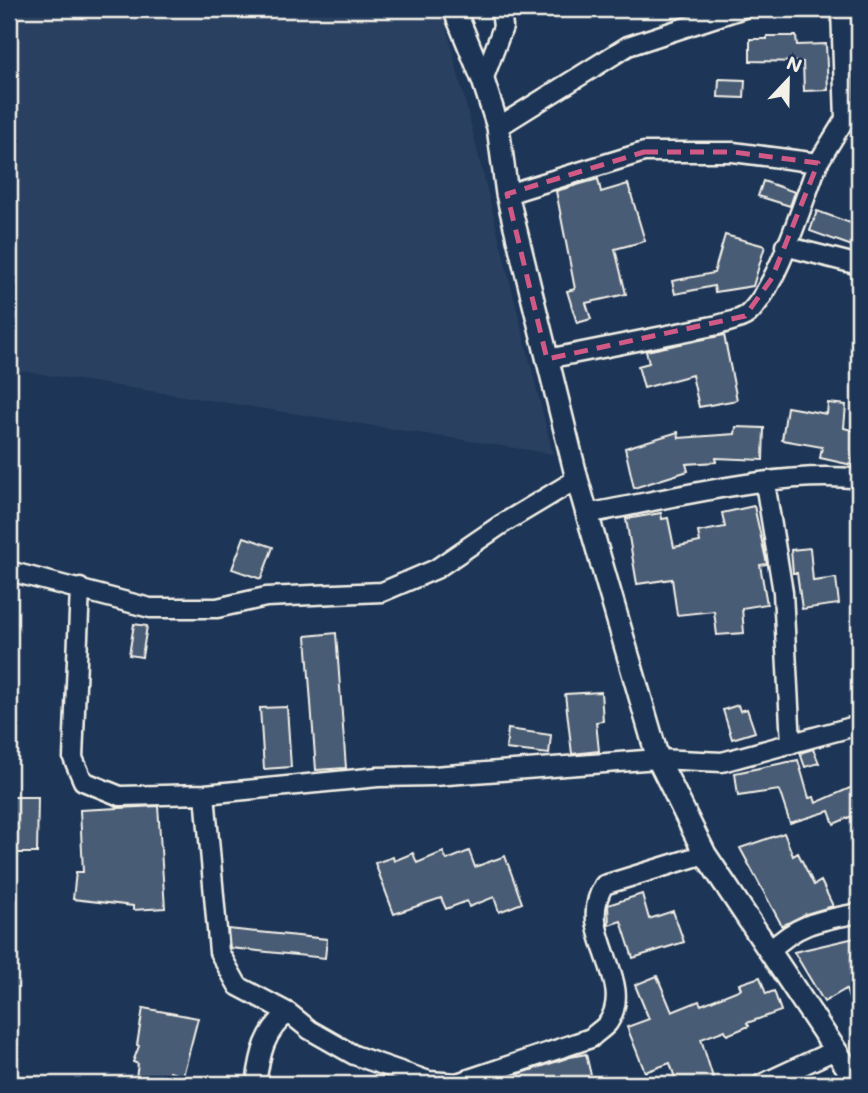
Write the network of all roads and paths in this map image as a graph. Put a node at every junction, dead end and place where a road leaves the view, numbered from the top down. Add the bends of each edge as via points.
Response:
1 (454, 9) edge
2 (501, 9) edge
3 (741, 9) edge
4 (841, 9) edge
5 (483, 79) junction
6 (852, 118) edge
7 (498, 127) junction
8 (818, 163) junction
9 (507, 194) junction
10 (785, 246) junction
11 (859, 265) edge
12 (547, 359) junction
13 (859, 479) edge
14 (577, 480) junction
15 (765, 483) junction
16 (586, 514) junction
17 (9, 571) edge
18 (80, 589) junction
19 (859, 725) edge
20 (791, 744) junction
21 (658, 758) junction
22 (205, 794) junction
23 (705, 854) junction
24 (859, 913) edge
25 (769, 952) junction
26 (289, 1013) junction
27 (835, 1050) junction
28 (256, 1084) edge
29 (762, 1084) edge
30 (858, 1084) edge

1 - 5 street
2 - 5 street via 503,27
3 - 7 street via 628,46
4 - 6 street
5 - 7 street
6 - 8 street
7 - 9 street
8 - 9 street via 733,152 644,152
8 - 10 street
9 - 12 street
10 - 11 street
10 - 12 street via 760,300 745,316
12 - 14 street
13 - 15 street via 839,476
14 - 16 street
14 - 18 street via 436,569 382,592 266,597 217,608 150,608
15 - 16 street
15 - 20 street via 783,592
16 - 21 street
17 - 18 street
18 - 22 street via 76,770 83,781 120,796
19 - 20 street
20 - 21 street via 722,762
21 - 22 street
21 - 23 street
22 - 26 street via 219,952 239,986
23 - 25 street
23 - 26 street via 604,885 595,900 594,917 617,993 608,1023 591,1038 457,1083 429,1081 354,1055
24 - 25 street via 814,922 787,934
25 - 27 street
26 - 28 street via 267,1036
27 - 29 street
27 - 30 street

